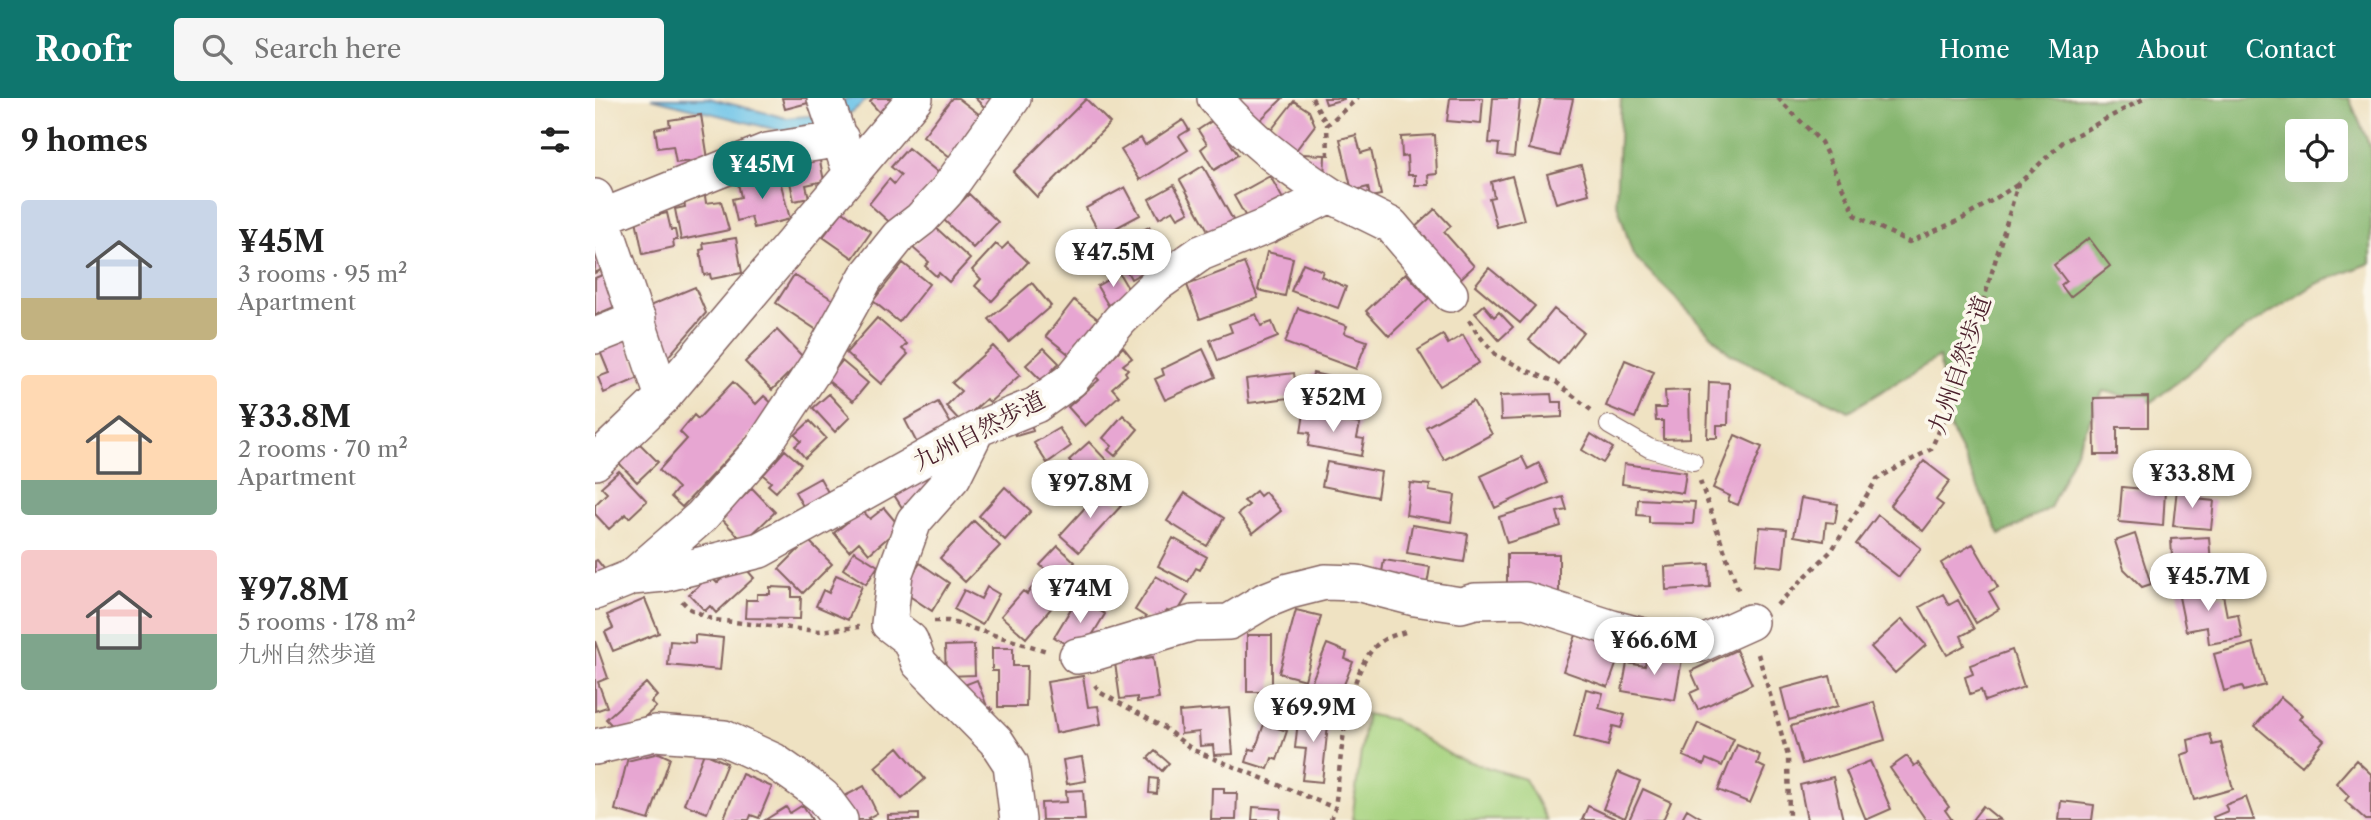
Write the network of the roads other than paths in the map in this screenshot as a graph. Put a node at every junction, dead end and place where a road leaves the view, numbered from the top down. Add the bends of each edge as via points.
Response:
1 (825, 98) edge
2 (915, 98) edge
3 (1013, 98) edge
4 (1215, 98) edge
5 (846, 156) junction
6 (1330, 195) junction
7 (598, 211) edge
8 (1450, 294) road end
9 (638, 320) junction
10 (595, 336) edge
11 (663, 397) junction
12 (1609, 425) road end
13 (978, 429) junction
14 (1693, 461) road end
15 (595, 462) edge
16 (632, 577) junction
17 (595, 592) edge
18 (1750, 622) road end
19 (1077, 656) road end
20 (595, 747) edge
21 (840, 820) edge
22 (1018, 820) edge

1 - 5 street
2 - 5 street
3 - 16 street via 946,192 899,236 866,277 817,365 762,449 701,517
4 - 6 street via 1266,150
5 - 7 street via 767,151
5 - 11 street
6 - 8 street via 1391,225
6 - 13 street, 九州自然歩道 via 1201,253 1157,284 1120,320 1071,380 1036,405
7 - 9 street
9 - 10 street
9 - 11 street
11 - 15 street
12 - 14 lane via 1649,448
13 - 16 street, 九州自然歩道 via 760,550 664,574
13 - 22 street via 953,477 914,521 895,573 889,624 910,640 919,663 996,741 1011,764
16 - 17 street, 九州自然歩道
18 - 19 street via 1701,644 1669,641 1525,600 1461,605 1357,583 1325,582 1264,601 1229,622 1193,623
20 - 21 street via 655,733 724,738 774,761 808,785

